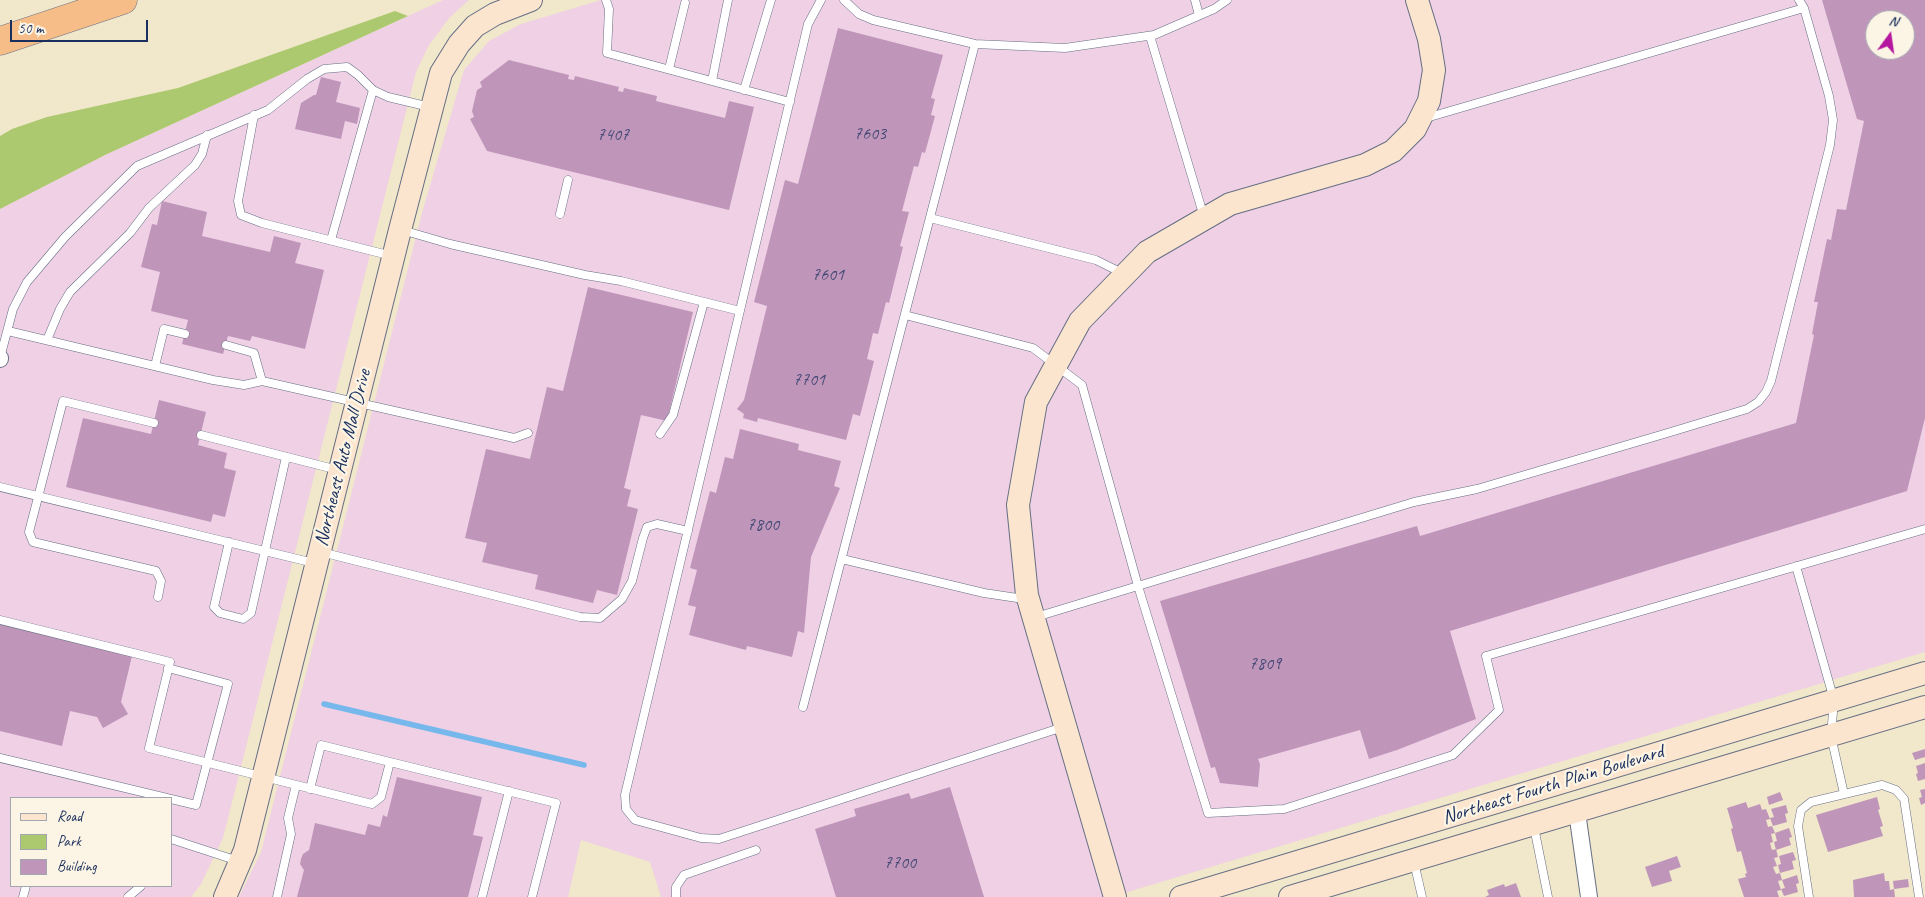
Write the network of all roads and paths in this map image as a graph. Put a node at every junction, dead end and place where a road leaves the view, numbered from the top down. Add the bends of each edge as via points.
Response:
1 (123, 0) edge
2 (531, 0) edge
3 (606, 0) edge
4 (728, 0) edge
5 (771, 0) edge
6 (822, 0) edge
7 (844, 0) edge
8 (1195, 0) edge
9 (1227, 0) edge
10 (1417, 0) edge
11 (1799, 0) edge
12 (685, 2) dead end
13 (1804, 8) junction
14 (1199, 15) junction
15 (1150, 36) junction
16 (0, 41) edge
17 (975, 44) junction
18 (669, 69) junction
19 (712, 81) junction
20 (373, 90) junction
21 (744, 90) junction
22 (790, 102) junction
23 (431, 107) junction
24 (254, 115) junction
25 (1420, 120) junction
26 (207, 135) junction
27 (568, 180) dead end
28 (560, 214) dead end
29 (930, 218) junction
30 (1204, 219) junction
31 (400, 230) junction
32 (331, 240) junction
33 (393, 257) junction
34 (1125, 275) junction
35 (704, 302) junction
36 (740, 311) junction
37 (904, 315) junction
38 (8, 331) junction
39 (185, 334) dead end
40 (47, 340) junction
41 (226, 345) dead end
42 (0, 358) edge
43 (1057, 365) junction
44 (155, 366) junction
45 (262, 381) junction
46 (357, 402) junction
47 (154, 423) dead end
48 (528, 433) dead end
49 (660, 434) dead end
50 (201, 435) dead end
51 (286, 457) junction
52 (340, 471) junction
53 (0, 487) edge
54 (38, 496) junction
55 (1925, 529) edge
56 (688, 531) junction
57 (229, 542) junction
58 (265, 551) junction
59 (318, 557) junction
60 (842, 559) junction
61 (1796, 566) junction
62 (1138, 586) junction
63 (158, 597) dead end
64 (1031, 609) junction
65 (0, 620) edge
66 (168, 668) junction
67 (1925, 673) edge
68 (1834, 700) junction
69 (803, 707) dead end
70 (1925, 708) edge
71 (1065, 727) junction
72 (1831, 736) junction
73 (0, 758) edge
74 (390, 762) junction
75 (207, 763) junction
76 (263, 777) junction
77 (296, 785) junction
78 (310, 789) junction
79 (508, 791) junction
80 (1844, 794) junction
81 (163, 797) edge
82 (172, 799) edge
83 (1577, 812) junction
84 (1534, 825) junction
85 (172, 839) edge
86 (756, 850) dead end
87 (1413, 860) junction
88 (240, 862) junction
89 (140, 887) edge
90 (128, 897) edge
91 (225, 897) edge
92 (277, 897) edge
93 (482, 897) edge
94 (532, 897) edge
95 (676, 897) edge
96 (1115, 897) edge
97 (1181, 897) edge
98 (1290, 897) edge
99 (1422, 897) edge
100 (1548, 897) edge
101 (1589, 897) edge
102 (1809, 897) edge
103 (1919, 897) edge

1 - 16 highway
2 - 23 street, Northeast Auto Mall Drive via 475,26 441,73
3 - 18 lane via 609,9 606,53
4 - 19 lane
5 - 21 lane
6 - 22 lane via 808,24
7 - 17 lane via 859,14 873,20
8 - 14 lane
9 - 14 lane
10 - 25 street via 1430,39 1434,70 1429,101
11 - 13 lane
12 - 18 lane
13 - 25 lane
13 - 62 lane via 1833,120 1830,145 1772,381 1758,402 1493,484 1414,502
14 - 15 lane
15 - 17 lane via 1065,48
15 - 30 lane
17 - 29 lane
18 - 19 lane
19 - 21 lane
20 - 23 lane
20 - 24 lane via 347,67 324,69 268,110
20 - 32 lane
21 - 22 lane
22 - 36 lane
23 - 31 street, Northeast Auto Mall Drive
24 - 26 lane
24 - 32 lane via 238,201 241,215
25 - 30 street via 1393,151 1365,165 1230,204
26 - 38 lane via 137,166 115,187 27,282 13,309
26 - 40 lane via 195,165 149,208 130,233 70,292
27 - 28 lane
29 - 34 lane via 1096,260
29 - 37 lane
30 - 34 street via 1147,252
31 - 33 street, Northeast Auto Mall Drive
31 - 35 lane
32 - 33 lane
33 - 46 street, Northeast Auto Mall Drive
34 - 43 street via 1080,321
35 - 36 lane
35 - 49 lane via 673,415
36 - 56 lane
37 - 43 lane via 1033,348
37 - 60 lane
38 - 40 lane
38 - 42 lane
39 - 44 lane via 164,329
40 - 44 lane
41 - 45 lane via 254,353
43 - 62 lane via 1082,384
43 - 64 street via 1036,402 1018,505
44 - 45 lane via 244,385
45 - 46 lane
46 - 48 lane via 514,438
46 - 52 street, Northeast Auto Mall Drive
47 - 54 lane via 62,401
50 - 51 lane
51 - 52 lane
51 - 58 lane
52 - 59 street, Northeast Auto Mall Drive
53 - 54 lane
54 - 57 lane
54 - 63 lane via 29,532 33,542 156,571 162,581
55 - 61 lane
56 - 59 lane via 657,524 647,527 632,581 622,599 600,618 580,617
56 - 71 lane via 625,795 626,809 635,820 701,838 719,839
57 - 58 lane
57 - 58 lane via 214,607 220,613 243,618 251,613
58 - 59 lane
59 - 76 street, Northeast Auto Mall Drive
60 - 64 lane via 984,593
60 - 69 lane
61 - 62 lane via 1486,656 1499,710 1454,755 1284,808 1208,813
61 - 68 lane
62 - 64 lane
64 - 71 street
65 - 66 lane via 170,662
66 - 75 lane via 149,748
66 - 75 lane via 228,684
67 - 68 street, Northeast Fourth Plain Boulevard
68 - 72 lane
68 - 97 street, Northeast Fourth Plain Boulevard
70 - 72 street, Northeast Fourth Plain Boulevard
71 - 96 street
72 - 80 lane
72 - 83 street, Northeast Fourth Plain Boulevard
73 - 81 lane
74 - 78 lane via 381,797 372,804
74 - 78 lane via 321,746
74 - 79 lane
75 - 76 lane
75 - 82 lane via 196,805
76 - 77 lane
76 - 88 street, Northeast Auto Mall Drive
77 - 78 lane
77 - 92 lane via 288,818 291,834
79 - 93 lane
79 - 94 lane via 556,803
80 - 102 lane via 1811,802 1801,810 1798,826
80 - 103 lane via 1882,785 1896,790 1904,799
83 - 84 street, Northeast Fourth Plain Boulevard
83 - 101 street
84 - 87 street, Northeast Fourth Plain Boulevard
84 - 100 lane
85 - 88 lane
86 - 95 lane via 684,875 676,887
87 - 98 street, Northeast Fourth Plain Boulevard
87 - 99 lane
88 - 91 street, Northeast Auto Mall Drive
89 - 90 lane

